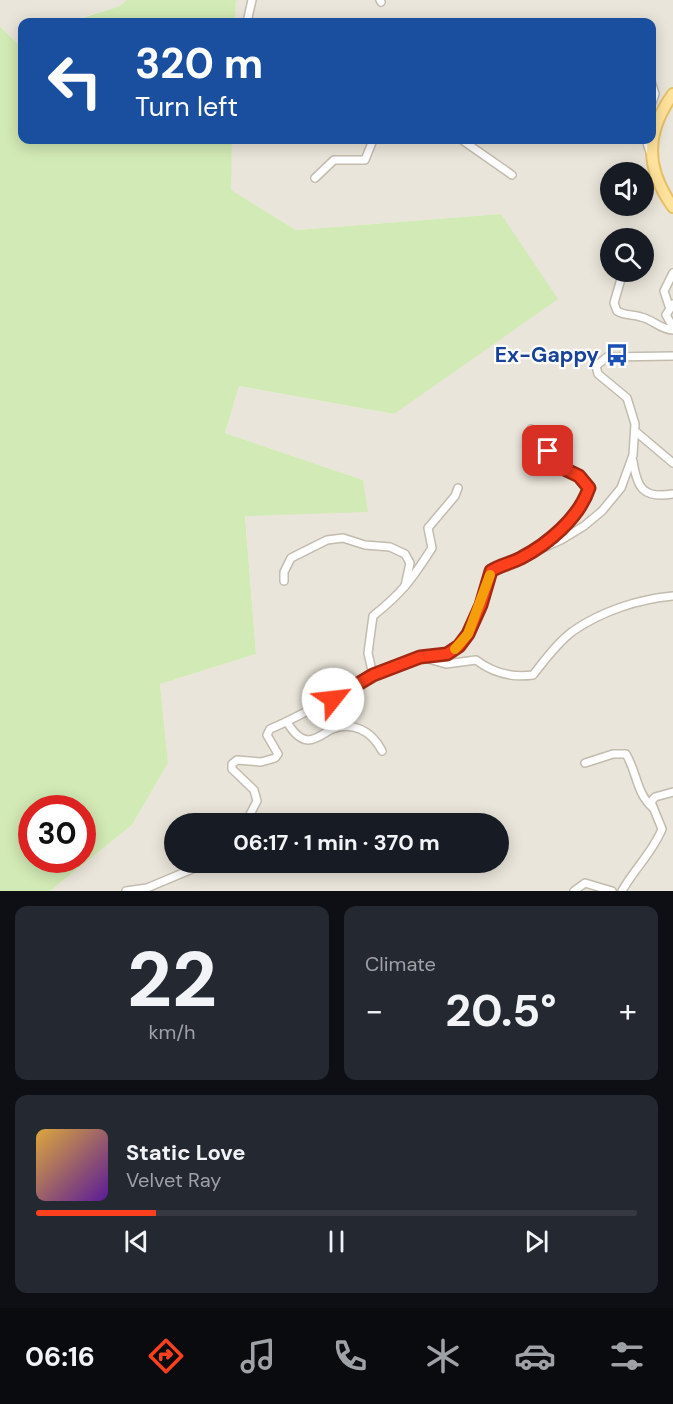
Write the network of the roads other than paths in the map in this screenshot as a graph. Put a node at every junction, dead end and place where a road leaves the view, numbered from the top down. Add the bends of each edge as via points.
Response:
1 (252, 0) edge
2 (248, 18) edge
3 (673, 94) edge
4 (656, 126) edge
5 (372, 144) edge
6 (468, 144) edge
7 (647, 144) edge
8 (652, 144) edge
9 (650, 152) junction
10 (512, 175) dead end
11 (315, 178) dead end
12 (673, 207) edge
13 (673, 273) edge
14 (620, 282) edge
15 (671, 305) edge
16 (673, 329) edge
17 (673, 356) edge
18 (531, 429) dead end
19 (635, 431) junction
20 (632, 458) junction
21 (673, 463) edge
22 (458, 488) dead end
23 (673, 494) edge
24 (540, 548) junction
25 (284, 581) dead end
26 (403, 591) junction
27 (673, 596) edge
28 (420, 657) junction
29 (373, 675) junction
30 (287, 722) junction
31 (382, 751) dead end
32 (585, 763) dead end
33 (673, 792) edge
34 (653, 808) junction
35 (251, 813) edge
36 (183, 873) edge
37 (126, 891) edge
38 (574, 891) edge
39 (612, 891) edge
40 (622, 891) edge

1 - 2 street
3 - 4 main road
5 - 11 street via 366,160 334,160
6 - 10 street
7 - 9 street
8 - 9 main road
9 - 12 main road via 658,183
13 - 15 street via 664,291
14 - 16 street via 614,303 617,311 640,316 658,328
15 - 16 street via 666,315
17 - 19 street via 607,357 596,366 598,374 627,398
18 - 24 street via 542,437 554,464 579,476 589,488 583,503
19 - 20 street
19 - 21 street
20 - 23 street via 636,480 643,490 651,495
20 - 24 street via 621,488 602,511 561,540
22 - 26 street via 456,496 428,528 432,548
24 - 28 street via 491,571 481,605 459,646 447,654
25 - 26 street via 291,558 327,540 343,538 365,546 390,547 405,554 410,562
26 - 29 street via 373,616 368,653
27 - 28 street via 646,598 573,631 533,675 491,672 476,660 446,664
28 - 29 street
29 - 30 street
30 - 31 street via 306,740 338,727 364,730 377,740
30 - 35 street via 270,729 267,735 278,753 275,758 261,762 237,759 232,764 232,769 254,790 257,801
32 - 34 street via 626,754 643,800
33 - 34 street via 655,797 651,802
34 - 40 street via 662,829
36 - 37 street via 147,888
38 - 39 street via 585,883

